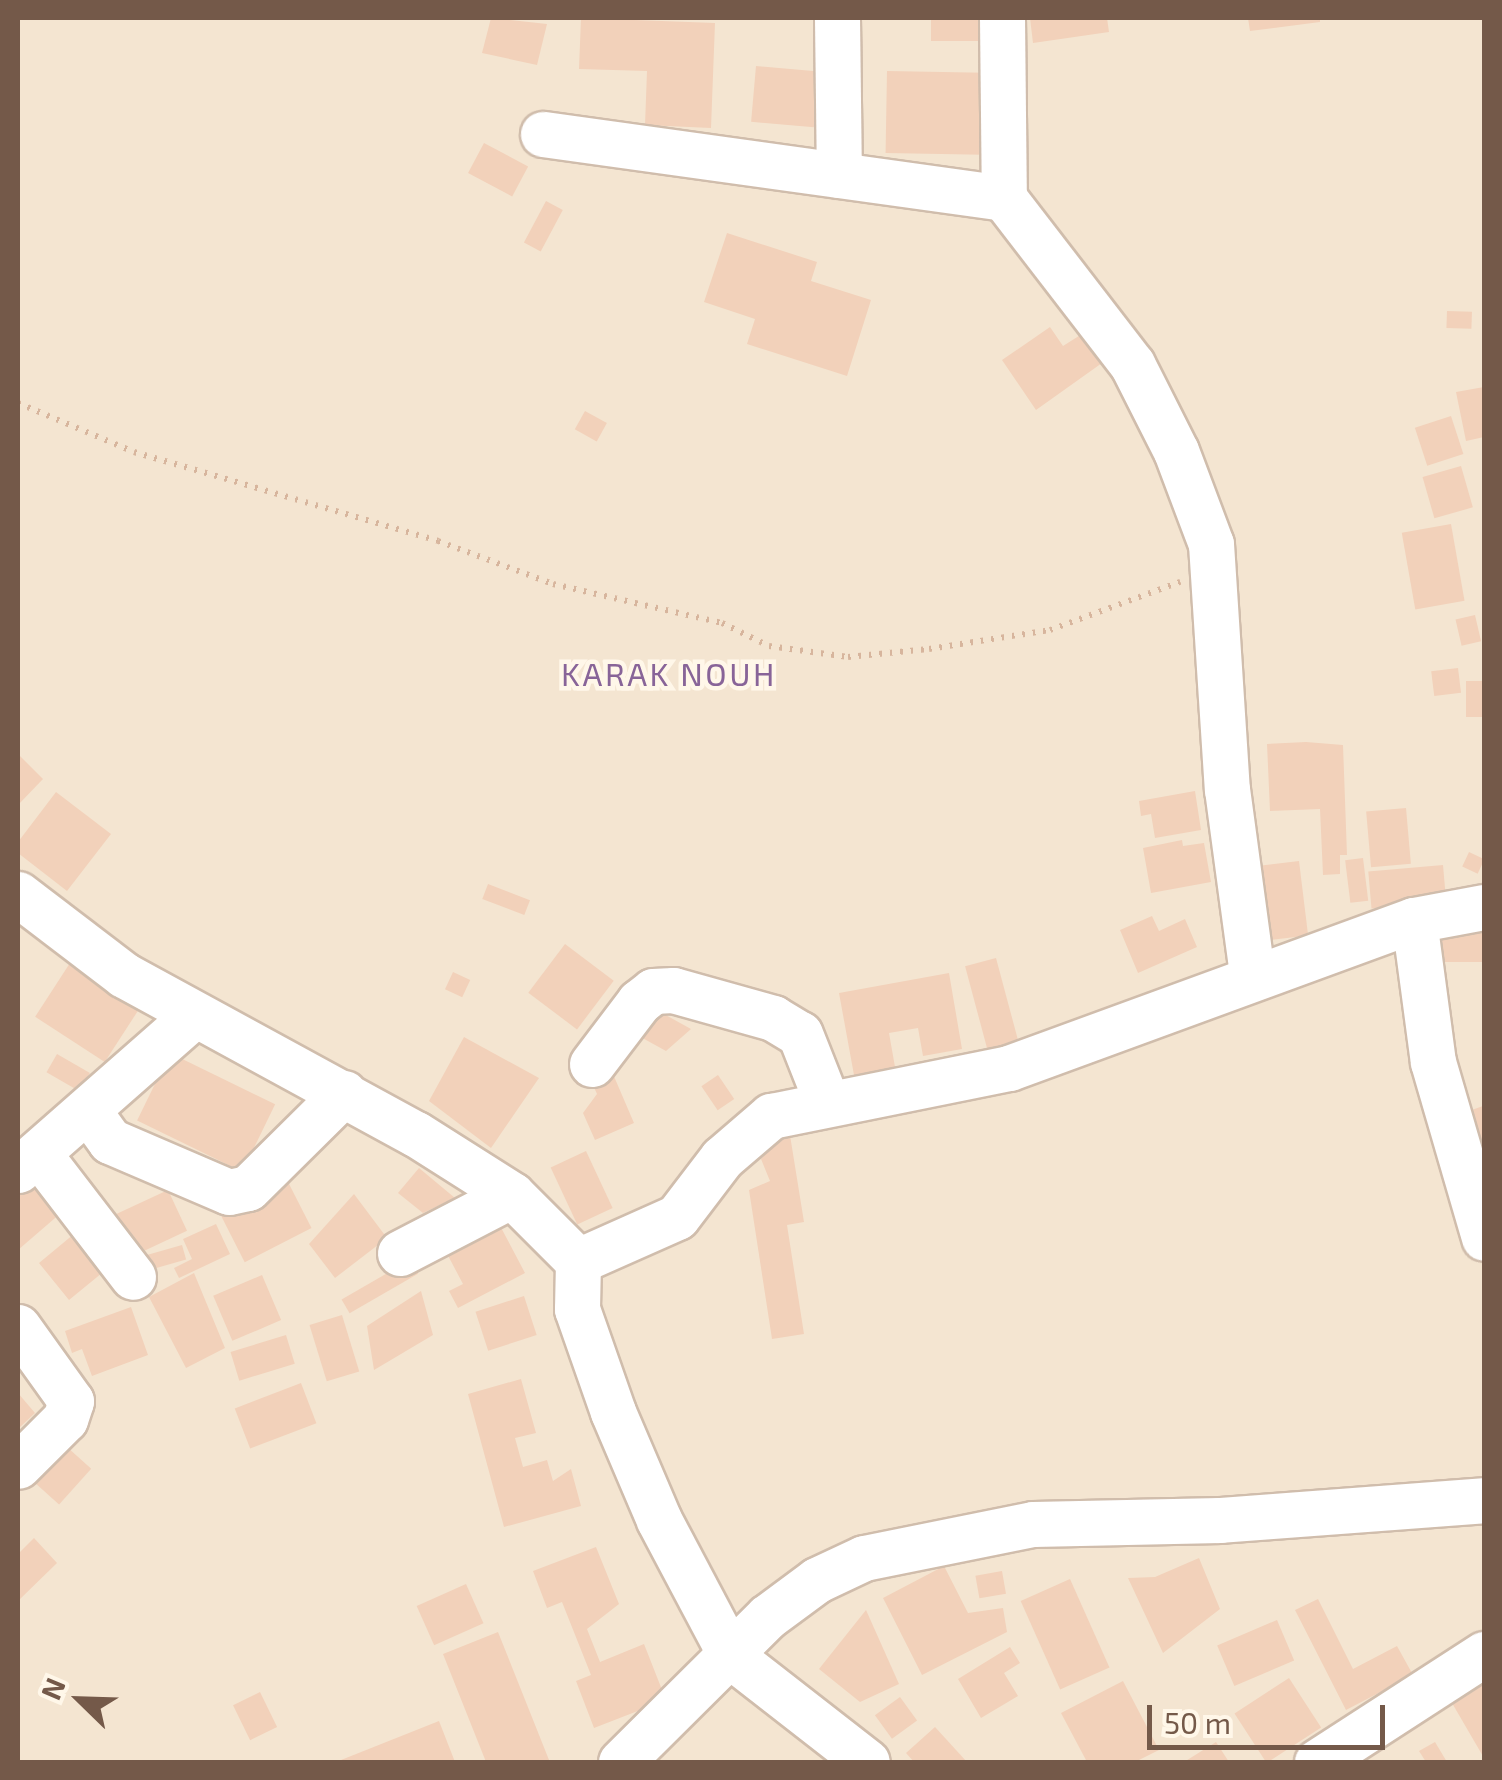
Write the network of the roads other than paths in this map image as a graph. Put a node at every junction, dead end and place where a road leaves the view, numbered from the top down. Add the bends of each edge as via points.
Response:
1 (837, 18) edge
2 (1002, 18) edge
3 (542, 134) dead end
4 (839, 175) junction
5 (1004, 198) junction
6 (18, 894) edge
7 (1484, 908) edge
8 (1414, 920) junction
9 (1252, 976) junction
10 (193, 1016) junction
11 (592, 1064) dead end
12 (344, 1093) junction
13 (826, 1100) junction
14 (89, 1112) junction
15 (28, 1161) edge
16 (512, 1195) junction
17 (1484, 1238) edge
18 (400, 1253) dead end
19 (578, 1262) junction
20 (134, 1278) dead end
21 (18, 1328) edge
22 (18, 1466) edge
23 (1484, 1500) edge
24 (1484, 1654) edge
25 (730, 1656) junction
26 (622, 1762) edge
27 (867, 1762) edge
28 (1317, 1762) edge

1 - 4 street
2 - 5 street
3 - 4 street
4 - 5 street
5 - 9 street via 1156,405 1214,563 1227,789
6 - 10 street via 124,975
7 - 8 street
8 - 9 street
8 - 17 street via 1434,1062
9 - 13 street via 1009,1068 932,1087
10 - 12 street
10 - 14 street
11 - 13 street via 639,1002 653,991 673,990 773,1018 800,1034
12 - 14 street via 248,1188 229,1192 110,1142
12 - 16 street
13 - 19 street via 770,1116 746,1134 677,1217
14 - 15 street
15 - 20 street
16 - 18 street
16 - 19 street
19 - 25 street via 577,1308 612,1412
21 - 22 street via 71,1401 64,1419
23 - 25 street via 1220,1520 1033,1524 935,1538 817,1580 766,1617
24 - 28 street
25 - 26 street
25 - 27 street

